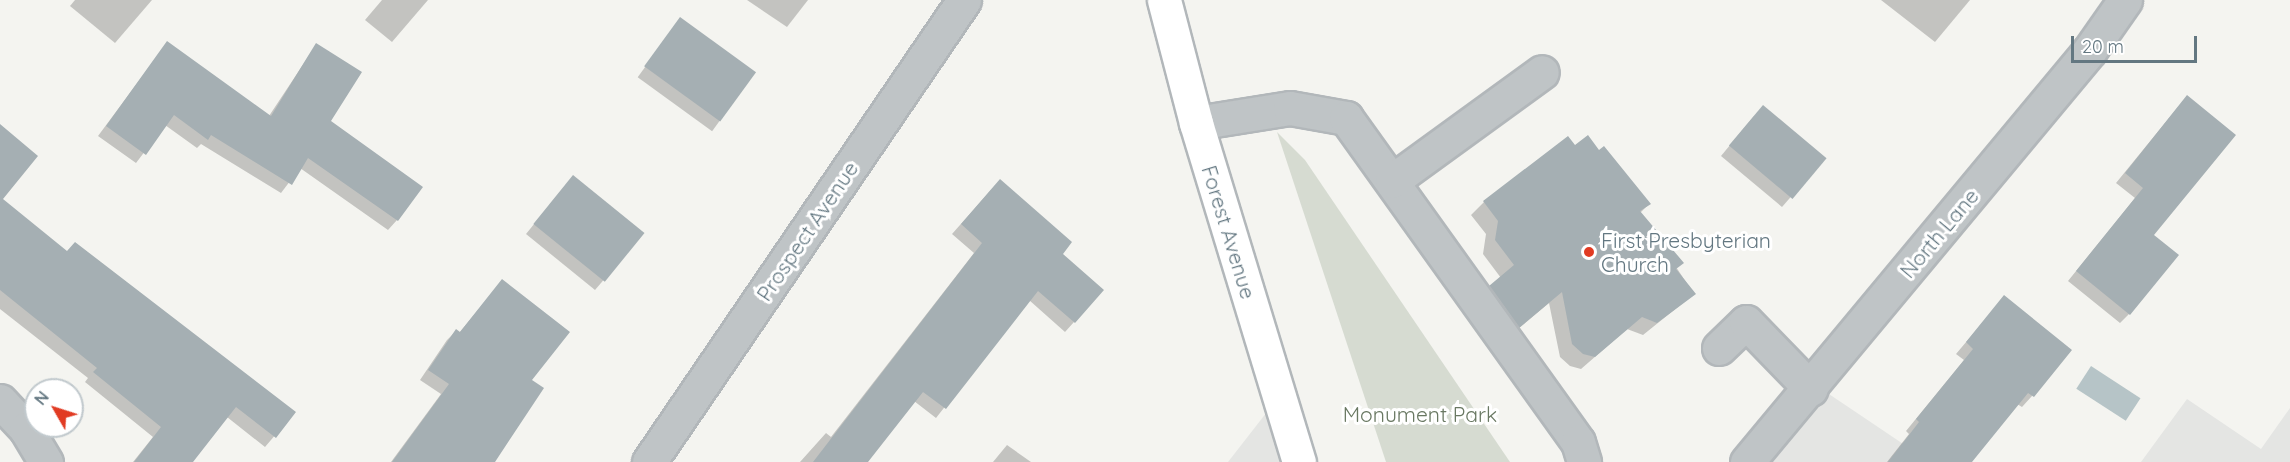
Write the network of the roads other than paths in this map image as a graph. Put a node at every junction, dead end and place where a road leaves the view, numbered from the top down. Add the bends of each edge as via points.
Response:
1 (964, 0) edge
2 (1164, 0) edge
3 (2126, 0) edge
4 (1542, 72) dead end
5 (1196, 123) junction
6 (1392, 181) junction
7 (1719, 348) dead end
8 (1810, 389) junction
9 (0, 400) edge
10 (46, 462) edge
11 (649, 462) edge
12 (1299, 462) edge
13 (1584, 462) edge
14 (1747, 462) edge

1 - 11 street, Prospect Avenue
2 - 5 main road, Forest Avenue
3 - 8 street, North Lane via 2090,50
4 - 6 street
5 - 6 street via 1290,108 1346,118
5 - 12 main road, Forest Avenue
6 - 13 street via 1578,442
7 - 8 street via 1746,322
8 - 14 street, North Lane
9 - 10 street via 26,429

